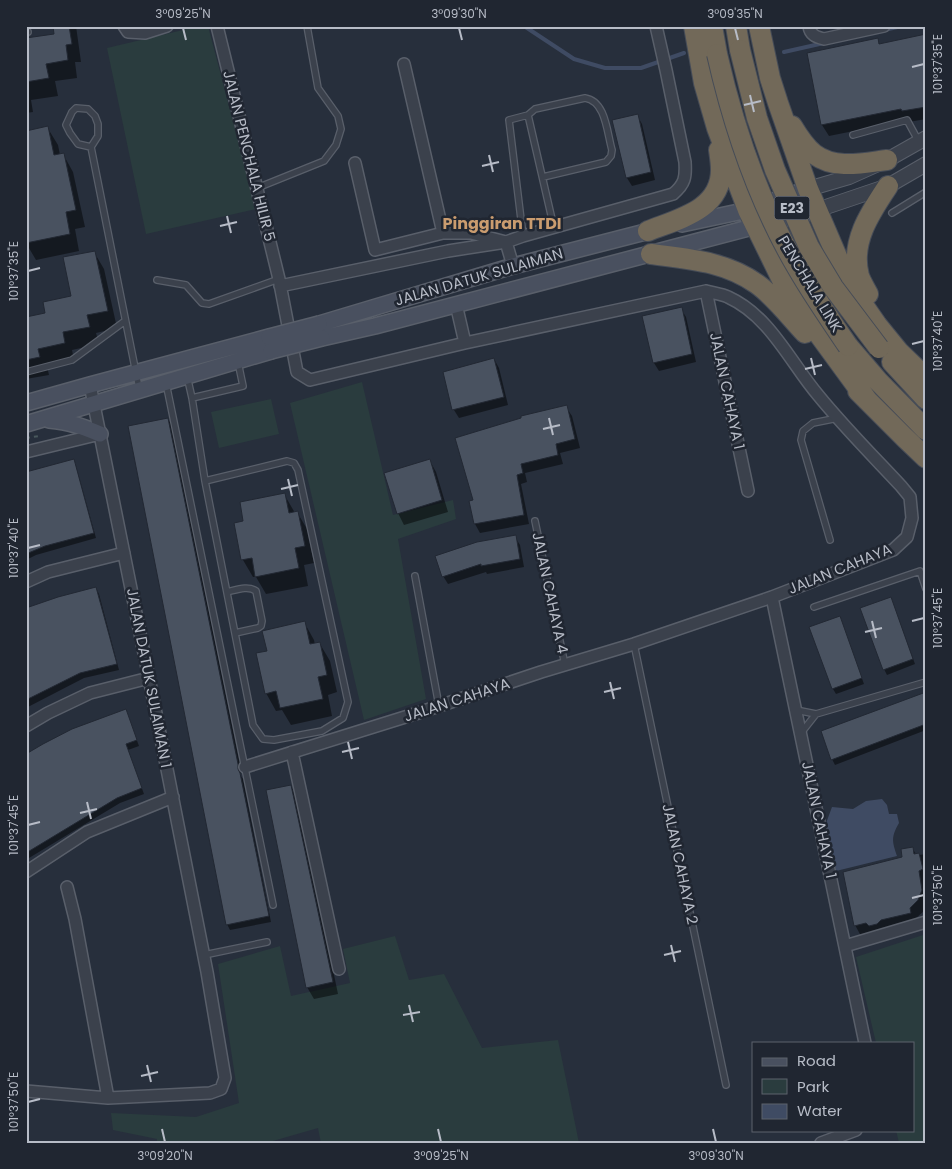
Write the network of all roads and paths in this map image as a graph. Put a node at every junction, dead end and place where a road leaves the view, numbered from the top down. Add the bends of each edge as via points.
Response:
1 (124, 26) edge
2 (168, 26) edge
3 (217, 26) edge
4 (306, 26) edge
5 (656, 26) edge
6 (694, 26) edge
7 (712, 26) edge
8 (736, 26) edge
9 (759, 26) edge
10 (808, 26) edge
11 (884, 26) edge
12 (404, 64) dead end
13 (778, 103) junction
14 (528, 115) junction
15 (717, 128) junction
16 (853, 135) dead end
17 (791, 139) junction
18 (923, 140) edge
19 (91, 147) junction
20 (727, 154) junction
21 (886, 160) junction
22 (355, 163) dead end
23 (926, 164) edge
24 (542, 177) junction
25 (888, 186) junction
26 (257, 188) junction
27 (808, 189) junction
28 (926, 192) edge
29 (817, 210) junction
30 (892, 214) dead end
31 (752, 218) junction
32 (554, 228) junction
33 (648, 231) junction
34 (443, 233) junction
35 (524, 236) junction
36 (506, 242) junction
37 (651, 254) junction
38 (514, 266) junction
39 (844, 273) junction
40 (157, 280) dead end
41 (280, 283) junction
42 (706, 291) junction
43 (788, 292) junction
44 (456, 304) junction
45 (125, 322) junction
46 (320, 331) junction
47 (465, 343) junction
48 (270, 344) junction
49 (184, 360) junction
50 (238, 361) junction
51 (926, 367) edge
52 (26, 372) edge
53 (135, 374) junction
54 (187, 376) junction
55 (926, 378) edge
56 (166, 382) junction
57 (90, 385) junction
58 (139, 390) junction
59 (192, 398) junction
60 (926, 399) edge
61 (867, 400) junction
62 (26, 403) edge
63 (94, 404) junction
64 (838, 418) junction
65 (33, 422) edge
66 (926, 430) edge
67 (100, 434) junction
68 (26, 452) edge
69 (926, 458) edge
70 (205, 481) junction
71 (748, 491) dead end
72 (535, 521) dead end
73 (830, 540) dead end
74 (124, 553) junction
75 (415, 576) dead end
76 (26, 582) edge
77 (926, 589) edge
78 (227, 592) junction
79 (772, 597) junction
80 (814, 606) dead end
81 (235, 633) junction
82 (634, 644) junction
83 (566, 665) junction
84 (149, 678) junction
85 (926, 682) edge
86 (439, 706) junction
87 (796, 710) junction
88 (816, 714) junction
89 (26, 726) edge
90 (801, 734) junction
91 (292, 752) junction
92 (245, 767) junction
93 (173, 797) junction
94 (26, 872) edge
95 (67, 886) dead end
96 (274, 905) dead end
97 (926, 922) edge
98 (267, 942) dead end
99 (845, 946) junction
100 (204, 955) junction
101 (339, 969) dead end
102 (865, 1042) edge
103 (726, 1085) dead end
104 (26, 1092) edge
105 (108, 1098) junction
106 (851, 1132) edge
107 (821, 1143) edge

1 - 2 street via 128,32 145,33
3 - 26 street, JALAN PENCHALA HILIR 5
4 - 26 lane via 318,88 338,116 340,129 336,145 324,161
5 - 32 street via 686,162 686,174 680,188 673,194
6 - 15 highway via 704,83
7 - 66 highway, PENCHALA LINK / E23, bridge via 724,86 743,147 768,212 797,267 848,346
8 - 60 highway, PENCHALA LINK / E23, bridge via 757,118 808,247 833,287 879,348
9 - 13 highway
10 - 11 street via 815,37 824,40
12 - 34 street
13 - 17 highway
13 - 21 highway via 799,137 814,154 829,162 852,164
14 - 24 lane
14 - 24 lane via 535,109 592,99 602,112 612,150 606,162
14 - 35 lane via 509,120
15 - 20 highway
15 - 33 highway via 721,171 715,194 698,211
16 - 18 lane via 907,120
17 - 20 highway via 790,163 777,178 768,181 748,175
17 - 27 highway
18 - 21 street, JALAN DATUK SULAIMAN
19 - 19 lane via 78,144 66,125 76,108 88,109 95,116 98,136
19 - 45 lane
20 - 31 highway
21 - 27 street, JALAN DATUK SULAIMAN via 849,177
22 - 34 street via 375,250
23 - 25 street, JALAN DATUK SULAIMAN
24 - 32 lane
25 - 29 street, JALAN DATUK SULAIMAN
25 - 51 highway via 860,234 857,262 860,277 872,301
26 - 41 street, JALAN PENCHALA HILIR 5
27 - 29 highway
27 - 31 main road, JALAN DATUK SULAIMAN
28 - 30 lane
29 - 31 main road, JALAN DATUK SULAIMAN
29 - 39 highway
31 - 33 main road, JALAN DATUK SULAIMAN
31 - 37 main road, JALAN DATUK SULAIMAN
31 - 43 highway
32 - 35 street
33 - 38 main road, JALAN DATUK SULAIMAN
34 - 36 street via 472,233
35 - 36 street
36 - 38 street
36 - 41 street
37 - 44 main road, JALAN DATUK SULAIMAN
37 - 61 highway via 722,266 758,284
38 - 46 main road, JALAN DATUK SULAIMAN
39 - 43 highway via 825,253 804,256 795,264
39 - 55 highway via 877,325
40 - 41 lane via 186,285 202,303 209,304
41 - 47 street, JALAN CAHAYA via 297,372 310,380
42 - 47 street, JALAN CAHAYA
42 - 64 street, JALAN CAHAYA via 726,296 758,317
42 - 71 street, JALAN CAHAYA 1
43 - 61 highway
44 - 46 main road, JALAN DATUK SULAIMAN via 375,326
44 - 47 street
45 - 52 lane via 72,360
45 - 53 lane
46 - 48 main road, JALAN DATUK SULAIMAN, bridge
48 - 49 main road, JALAN DATUK SULAIMAN
48 - 50 main road, JALAN DATUK SULAIMAN
49 - 53 main road, JALAN DATUK SULAIMAN
49 - 54 lane
50 - 54 main road, JALAN DATUK SULAIMAN
50 - 59 lane via 243,386
53 - 57 main road, JALAN DATUK SULAIMAN
53 - 58 lane
54 - 56 main road, JALAN DATUK SULAIMAN
54 - 59 lane
56 - 58 main road, JALAN DATUK SULAIMAN
56 - 92 lane
57 - 62 main road, JALAN DATUK SULAIMAN
57 - 63 street, JALAN DATUK SULAIMAN 1
58 - 63 main road, JALAN DATUK SULAIMAN
59 - 70 lane
61 - 69 highway
63 - 65 main road, JALAN DATUK SULAIMAN
63 - 67 street, JALAN DATUK SULAIMAN 1
64 - 73 lane via 813,424 803,431 801,440
64 - 79 street, JALAN CAHAYA via 910,497 912,518 907,537 893,550
65 - 67 main road via 65,421
67 - 68 street
67 - 74 street, JALAN DATUK SULAIMAN 1
70 - 78 lane
70 - 81 lane via 287,461 294,463 348,702 343,718 322,731 263,739 253,725
72 - 83 lane, JALAN CAHAYA 4
74 - 76 street via 48,572
74 - 84 street, JALAN DATUK SULAIMAN 1
75 - 86 lane
77 - 80 lane via 920,571
78 - 81 lane
78 - 81 lane via 253,588 262,621 258,628
79 - 82 street, JALAN CAHAYA
79 - 87 street, JALAN CAHAYA 1
82 - 83 street, JALAN CAHAYA
82 - 103 lane, JALAN CAHAYA 2
83 - 86 street, JALAN CAHAYA
84 - 89 street via 90,693
84 - 93 street, JALAN DATUK SULAIMAN 1
85 - 88 lane
86 - 91 street, JALAN CAHAYA
87 - 88 lane
87 - 90 street, JALAN CAHAYA 1
88 - 90 lane
90 - 99 street, JALAN CAHAYA 1
91 - 92 street, JALAN CAHAYA
91 - 101 street
92 - 96 lane
93 - 94 street via 87,832
93 - 100 street, JALAN DATUK SULAIMAN 1
95 - 105 street
97 - 99 street
98 - 100 lane
99 - 102 street, JALAN CAHAYA 1
100 - 105 street, JALAN DATUK SULAIMAN 1 via 225,1078 221,1089
104 - 105 street
106 - 107 street

